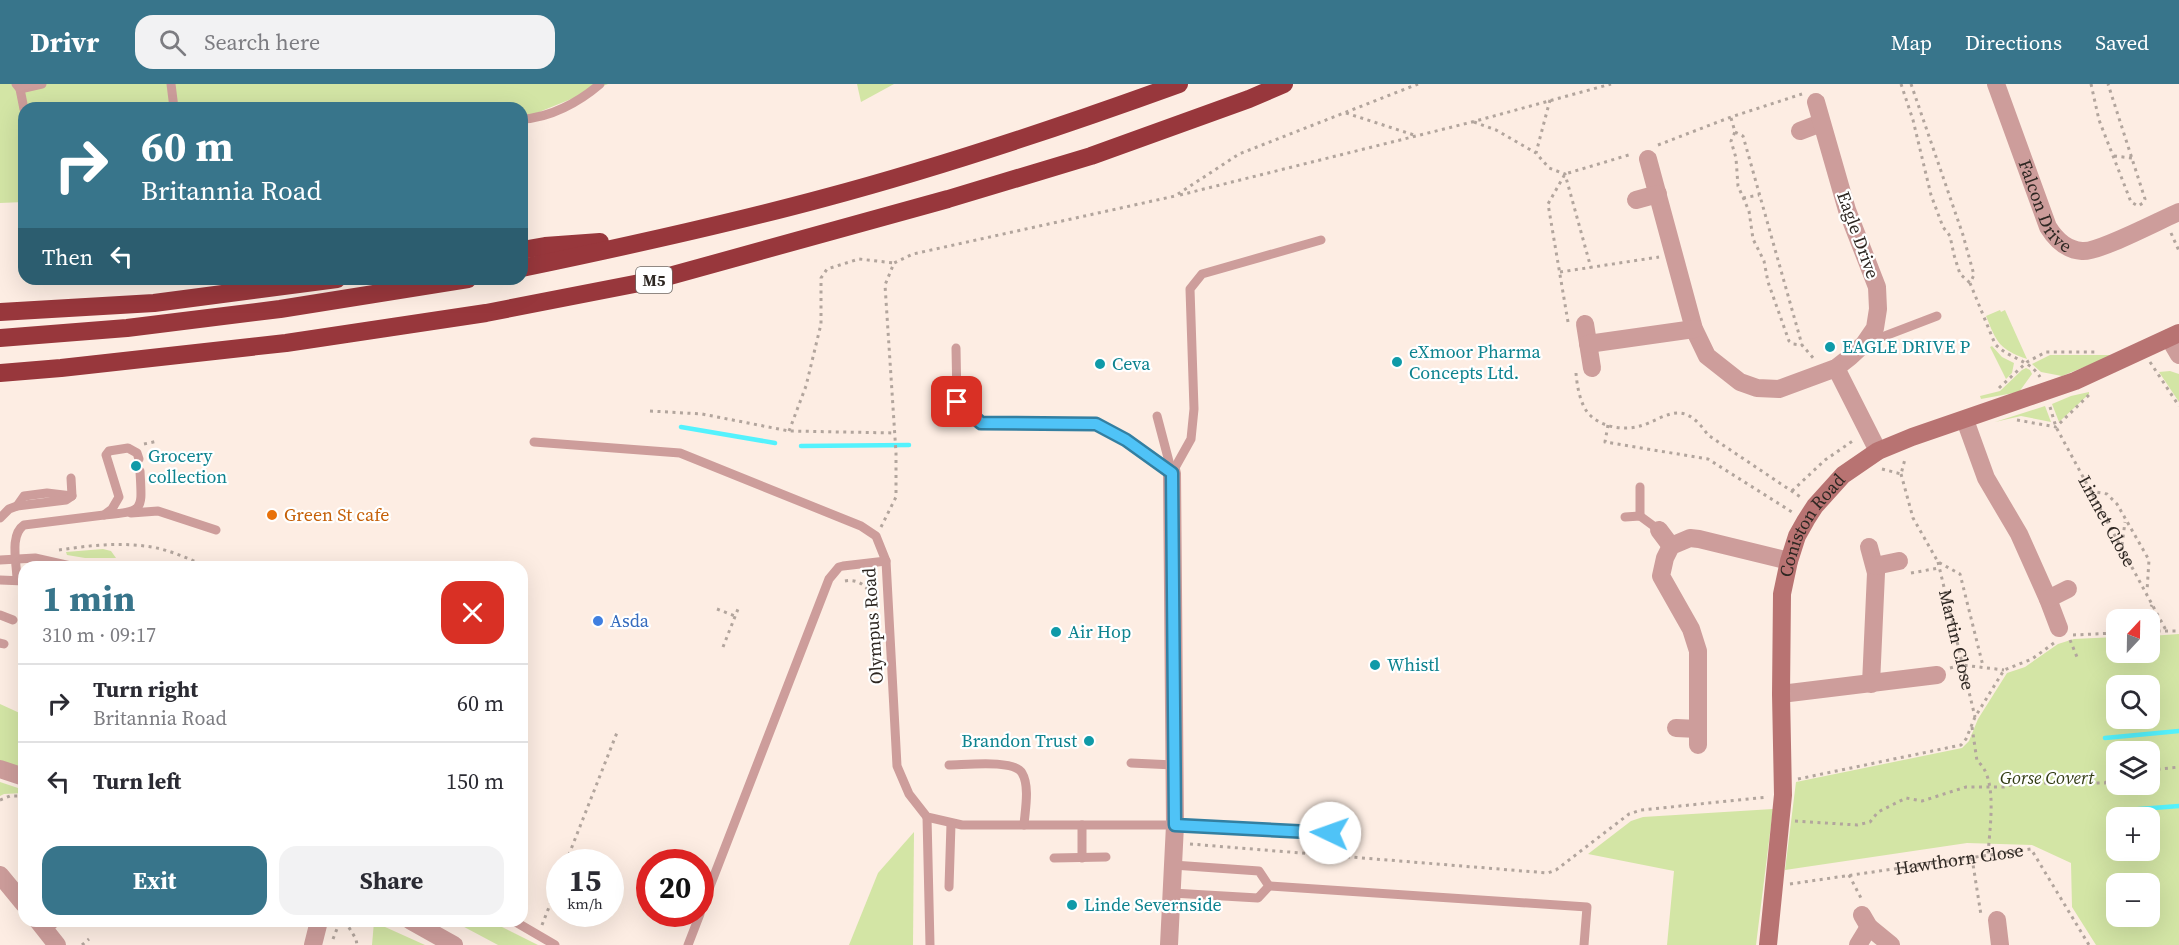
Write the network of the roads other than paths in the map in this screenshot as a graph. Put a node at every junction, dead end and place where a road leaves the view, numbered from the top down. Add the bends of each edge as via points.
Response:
1 (42, 84) edge
2 (171, 84) edge
3 (600, 84) edge
4 (1179, 84) edge
5 (1284, 84) edge
6 (1996, 84) edge
7 (18, 87) edge
8 (1810, 98) road end
9 (22, 102) edge
10 (173, 102) edge
11 (528, 119) edge
12 (1821, 123) junction
13 (1800, 131) dead end
14 (1652, 153) road end
15 (1658, 194) junction
16 (1636, 200) dead end
17 (2179, 212) edge
18 (658, 238) junction
19 (1321, 240) dead end
20 (528, 249) edge
21 (528, 267) edge
22 (291, 285) edge
23 (429, 285) edge
24 (0, 312) edge
25 (1937, 316) dead end
26 (1585, 324) dead end
27 (1694, 328) junction
28 (2174, 335) edge
29 (0, 338) edge
30 (1588, 344) junction
31 (1864, 344) junction
32 (956, 348) dead end
33 (2179, 355) edge
34 (1592, 368) dead end
35 (1831, 370) junction
36 (0, 373) edge
37 (1157, 416) dead end
38 (1965, 420) junction
39 (534, 442) dead end
40 (1878, 451) junction
41 (139, 459) dead end
42 (141, 471) dead end
43 (1172, 473) junction
44 (71, 478) dead end
45 (1640, 487) dead end
46 (131, 513) junction
47 (104, 516) junction
48 (1640, 516) junction
49 (1626, 517) dead end
50 (0, 518) edge
51 (216, 530) dead end
52 (1659, 530) joint
53 (1671, 546) junction
54 (1869, 547) dead end
55 (16, 558) junction
56 (0, 560) edge
57 (48, 561) edge
58 (886, 561) junction
59 (1789, 561) junction
60 (1899, 561) road end
61 (1875, 566) junction
62 (18, 567) edge
63 (0, 580) edge
64 (18, 580) edge
65 (2068, 589) dead end
66 (2048, 598) junction
67 (0, 615) edge
68 (13, 620) dead end
69 (2061, 635) road end
70 (1937, 675) road end
71 (1871, 684) junction
72 (1781, 694) junction
73 (1676, 728) dead end
74 (1131, 763) dead end
75 (949, 765) dead end
76 (1174, 765) junction
77 (0, 769) edge
78 (18, 775) edge
79 (927, 817) junction
80 (951, 824) junction
81 (1024, 825) junction
82 (1082, 825) junction
83 (1175, 825) junction
84 (1330, 833) dead end
85 (1106, 857) dead end
86 (1054, 858) dead end
87 (1082, 858) junction
88 (1173, 865) junction
89 (0, 875) edge
90 (714, 877) edge
91 (1269, 886) junction
92 (949, 887) dead end
93 (1172, 893) junction
94 (18, 897) edge
95 (1997, 920) road end
96 (48, 927) edge
97 (318, 927) edge
98 (422, 927) edge
99 (524, 927) edge
100 (695, 927) edge
101 (322, 944) edge
102 (1995, 944) edge
103 (57, 945) edge
104 (454, 945) edge
105 (555, 945) edge
106 (688, 945) edge
107 (930, 945) edge
108 (1169, 945) edge
109 (1584, 945) edge
110 (1768, 945) edge
111 (1858, 945) edge
112 (1891, 945) edge

1 - 7 lane
2 - 10 lane
3 - 11 lane via 550,114
4 - 18 highway, M5 via 936,166
5 - 36 highway, M5 via 1091,156 655,280 486,313 286,343
6 - 17 street, Falcon Drive via 2048,227 2060,243 2075,250 2093,250
7 - 9 lane
8 - 12 street, Eagle Drive
12 - 13 street
12 - 31 street, Eagle Drive via 1847,210 1877,287 1875,328
14 - 15 street, Eagle Drive
15 - 16 street
15 - 27 street, Eagle Drive
18 - 20 highway, M5
18 - 21 highway, M5
19 - 43 lane via 1202,274 1190,289 1194,410 1191,439
22 - 24 highway via 154,303
23 - 29 highway via 232,315
25 - 31 lane
26 - 30 street
27 - 30 street
27 - 35 street, Eagle Drive via 1707,356 1740,382 1757,388 1779,389
28 - 33 street
28 - 38 street, Coniston Road via 2097,371
30 - 34 street
31 - 35 street, Eagle Drive
32 - 43 lane via 957,402 981,423 1096,424
35 - 40 street
37 - 43 lane
38 - 40 street, Coniston Road
38 - 66 street via 1986,478 2019,534
39 - 58 lane, Olympus Road via 680,453 861,526 876,536
40 - 59 street, Coniston Road via 1844,475 1815,506 1797,536
41 - 47 lane via 128,448 106,455 119,497
42 - 46 lane via 142,502
43 - 76 street
44 - 50 lane via 72,496 66,501 17,506
45 - 48 lane
46 - 47 lane
46 - 51 lane via 158,511
47 - 55 lane via 24,525 15,536
48 - 49 lane
48 - 52 lane
52 - 53 street
53 - 59 street via 1690,538 1699,539
53 - 73 street via 1662,576 1691,628 1698,651 1698,737
54 - 61 street
55 - 56 lane
55 - 57 lane
55 - 62 lane
58 - 79 lane, Olympus Road via 897,766 909,794
58 - 90 lane via 839,567 829,579
59 - 72 street, Coniston Road via 1782,594
60 - 61 street
61 - 71 street
63 - 64 lane
65 - 66 street
66 - 69 street
67 - 68 lane
70 - 71 street, Martin Close
71 - 72 street, Martin Close
72 - 110 street, Coniston Road via 1783,788
74 - 76 lane
75 - 81 lane via 1017,767 1025,786
76 - 83 street
77 - 78 street
79 - 80 lane
79 - 107 lane
80 - 81 lane
80 - 92 lane
81 - 82 lane
82 - 83 lane
82 - 87 lane
83 - 84 lane
83 - 88 street
85 - 87 lane
86 - 87 lane
88 - 91 lane via 1259,871
88 - 93 street
89 - 94 street
91 - 93 lane via 1258,898
91 - 109 lane via 1587,908
93 - 108 street
95 - 102 street
96 - 103 street
97 - 101 street via 317,936
98 - 104 street
99 - 105 lane
100 - 106 lane
111 - 112 street via 1866,921

